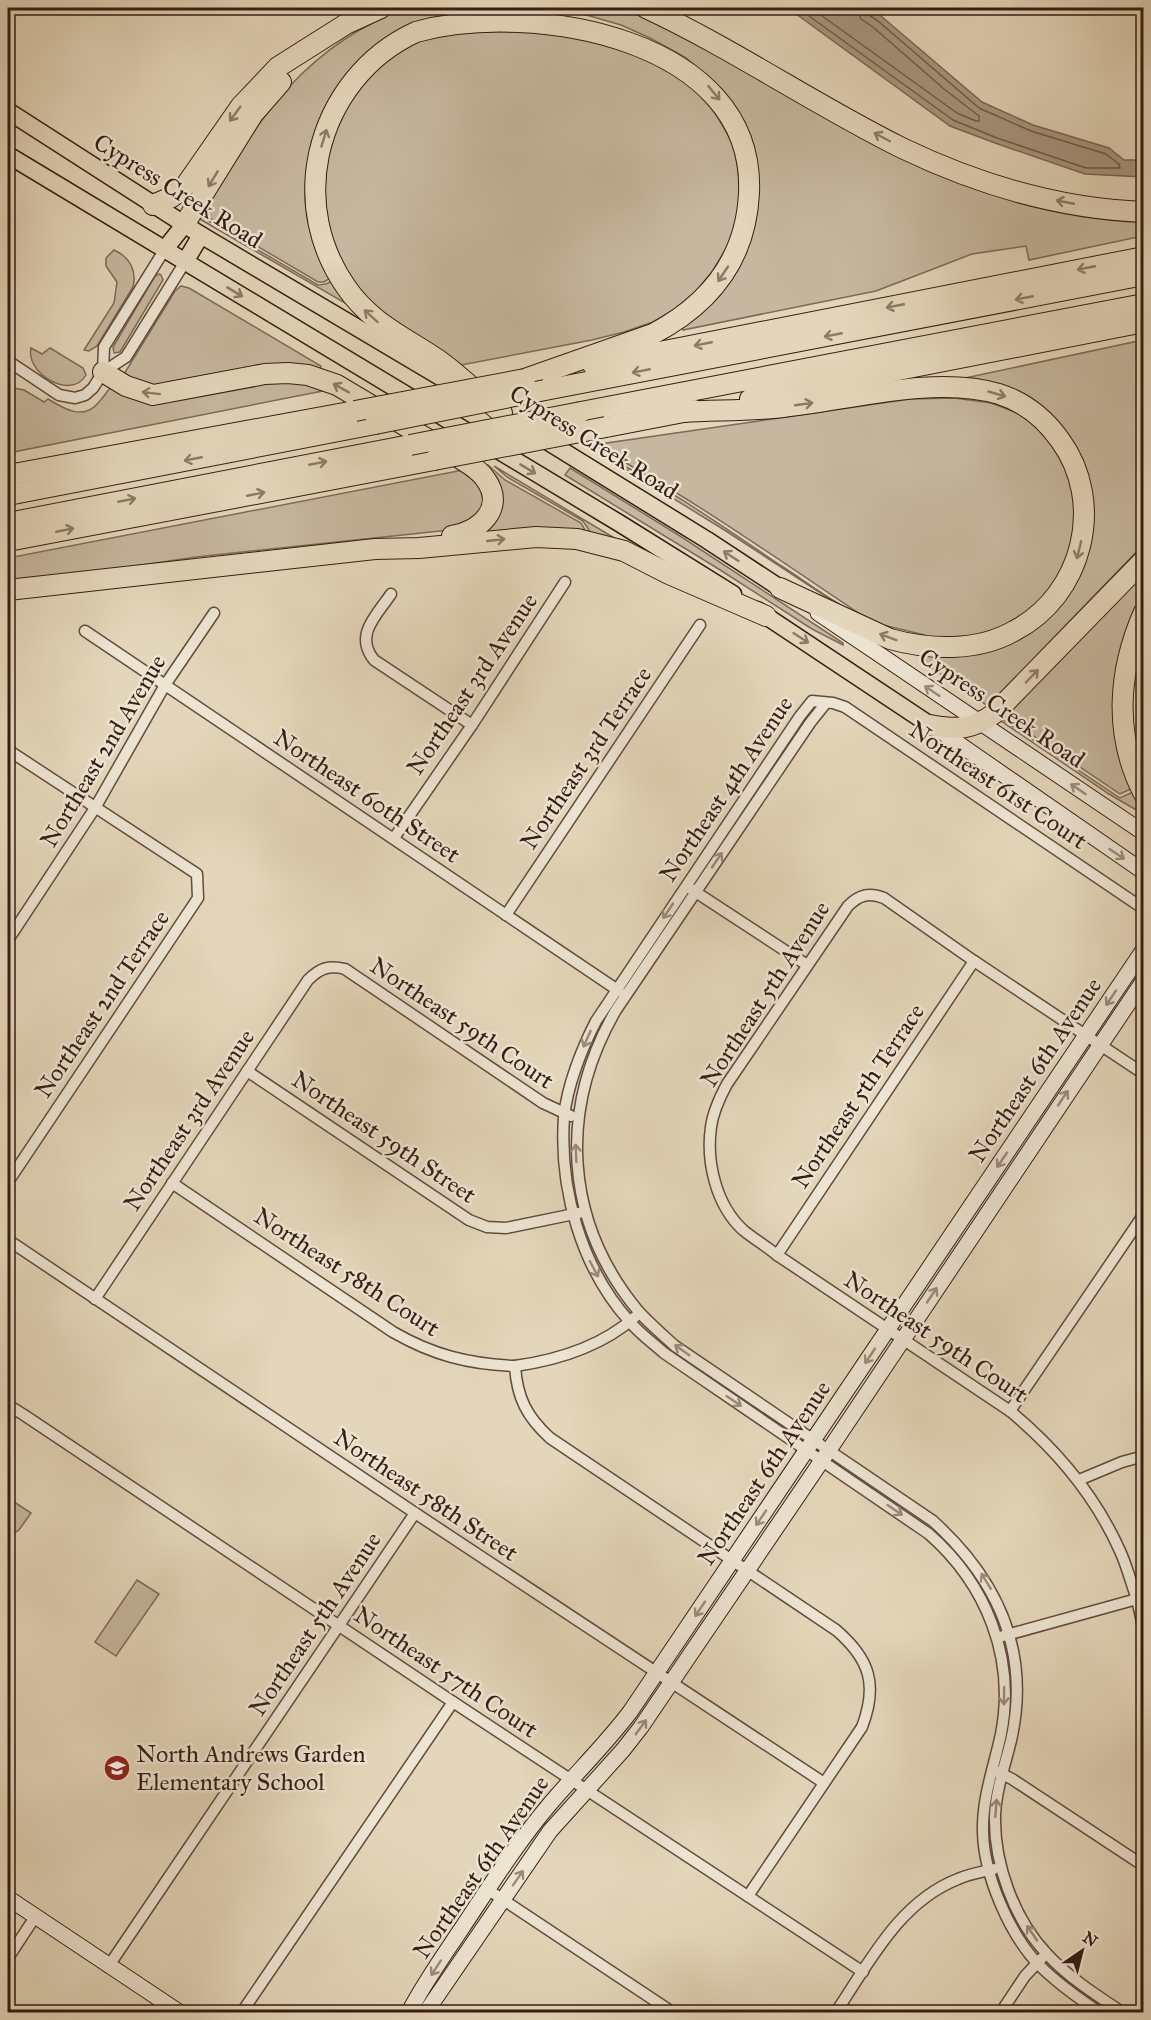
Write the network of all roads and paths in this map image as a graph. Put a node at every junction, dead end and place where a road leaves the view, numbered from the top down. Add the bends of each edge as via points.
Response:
1 (381, 8) edge
2 (646, 8) edge
3 (310, 48) junction
4 (8, 111) edge
5 (8, 155) edge
6 (153, 205) junction
7 (1143, 212) edge
8 (184, 225) junction
9 (201, 235) junction
10 (165, 249) junction
11 (1143, 257) edge
12 (185, 262) junction
13 (1143, 275) edge
14 (1143, 304) edge
15 (1143, 322) edge
16 (8, 361) edge
17 (103, 372) junction
18 (525, 379) junction
19 (683, 412) junction
20 (502, 413) junction
21 (8, 475) edge
22 (8, 495) edge
23 (8, 523) edge
24 (8, 541) edge
25 (375, 549) junction
26 (1143, 560) edge
27 (565, 582) dead end
28 (780, 588) junction
29 (8, 590) edge
30 (391, 594) dead end
31 (1143, 612) edge
32 (214, 613) dead end
33 (766, 616) junction
34 (700, 625) dead end
35 (85, 631) dead end
36 (165, 685) junction
37 (826, 703) junction
38 (981, 723) junction
39 (472, 725) junction
40 (930, 725) junction
41 (8, 750) edge
42 (1143, 794) edge
43 (95, 808) junction
44 (1143, 833) edge
45 (394, 838) junction
46 (1143, 872) edge
47 (686, 886) junction
48 (696, 892) junction
49 (1143, 909) edge
50 (506, 915) junction
51 (8, 940) edge
52 (1143, 949) edge
53 (974, 961) junction
54 (807, 965) junction
55 (323, 968) joint
56 (1143, 980) edge
57 (616, 988) junction
58 (626, 996) junction
59 (1086, 1036) junction
60 (1099, 1045) junction
61 (247, 1071) junction
62 (1143, 1074) edge
63 (564, 1114) junction
64 (578, 1117) junction
65 (711, 1125) joint
66 (8, 1182) edge
67 (172, 1182) junction
68 (585, 1211) junction
69 (573, 1214) junction
70 (1143, 1214) edge
71 (8, 1240) edge
72 (777, 1255) junction
73 (95, 1299) junction
74 (639, 1312) junction
75 (629, 1322) junction
76 (888, 1329) junction
77 (903, 1339) junction
78 (515, 1366) junction
79 (8, 1406) edge
80 (1010, 1411) junction
81 (811, 1445) junction
82 (826, 1455) junction
83 (1143, 1456) edge
84 (1078, 1480) junction
85 (415, 1513) junction
86 (732, 1560) junction
87 (747, 1570) junction
88 (1140, 1598) edge
89 (339, 1626) junction
90 (1143, 1631) edge
91 (1009, 1634) junction
92 (997, 1638) junction
93 (657, 1674) junction
94 (671, 1684) junction
95 (453, 1702) junction
96 (997, 1772) junction
97 (571, 1779) junction
98 (824, 1783) junction
99 (586, 1790) junction
100 (1001, 1866) junction
101 (1143, 1866) edge
102 (988, 1870) junction
103 (488, 1889) junction
104 (748, 1896) junction
105 (8, 1898) edge
106 (502, 1899) junction
107 (35, 1917) junction
108 (1047, 1954) junction
109 (8, 1958) edge
110 (1036, 1962) junction
111 (108, 1967) junction
112 (863, 1972) junction
113 (428, 2012) edge
114 (179, 2013) edge
115 (242, 2013) edge
116 (409, 2013) edge
117 (672, 2013) edge
118 (836, 2013) edge
119 (1000, 2013) edge
120 (1099, 2013) edge
121 (1122, 2013) edge

1 - 3 highway via 346,24
7 -> 2 highway via 1052,200 947,167 902,147
3 -> 6 highway via 278,67 230,121 181,190
3 -> 8 highway via 253,114
4 - 6 main road, Cypress Creek Road
5 - 10 main road
6 - 8 main road, Cypress Creek Road
8 - 9 main road, Cypress Creek Road
8 - 10 main road
9 - 12 main road
9 - 20 main road, Cypress Creek Road
10 - 12 main road
10 - 17 street via 104,347
11 -> 18 highway
12 - 17 street via 126,357
12 -> 33 main road
13 -> 22 highway, bridge
23 -> 14 highway, bridge
15 - 19 highway
16 - 17 street via 54,392 70,398 81,398 89,392
25 -> 17 highway via 472,531 485,520 490,509 489,483 461,459 319,378 276,373 153,395 126,386
20 -> 18 highway via 438,360 381,325 357,302 327,254 316,208 315,176 325,132 354,80 380,54 404,38 464,17 566,17 653,46 683,64 712,90 734,123 746,155 749,188 742,234 724,274 698,305 653,334
18 - 21 highway, bridge
24 -> 19 highway, bridge
19 -> 28 highway via 782,407 904,390 985,391 1012,399 1036,414 1065,446 1078,474 1084,518 1081,547 1072,572 1039,614 996,639 945,647 907,644
28 -> 20 main road, Cypress Creek Road
25 - 29 highway
25 -> 33 highway via 536,537 577,539 624,551
38 -> 26 highway via 1004,705
27 - 39 street, Northeast 3rd Avenue
38 -> 28 street, Cypress Creek Road
30 - 39 street via 368,628 366,645 374,660
31 - 42 highway via 1126,666 1122,716 1125,747
32 - 36 street, Northeast 2nd Avenue
33 -> 40 main road
34 - 50 street, Northeast 3rd Terrace
35 - 36 street, Northeast 60th Street
36 - 43 street, Northeast 2nd Avenue
36 - 45 street, Northeast 60th Street
37 - 47 street, Northeast 4th Avenue via 812,701 806,706
48 -> 37 street, Northeast 4th Avenue
37 - 49 street, Northeast 61st Court via 845,707
38 - 40 highway via 963,728
44 -> 38 street, Cypress Creek Road
39 - 45 street, Northeast 3rd Avenue
40 -> 46 street
41 - 43 street
43 - 51 street, Northeast 2nd Avenue
43 - 66 street, Northeast 2nd Terrace via 197,874 198,898
45 - 50 street, Northeast 60th Street
47 - 48 street
47 -> 57 street, Northeast 4th Avenue
48 - 54 street
48 - 58 street, Northeast 4th Avenue
50 - 57 street, Northeast 60th Street
52 -> 59 street, Northeast 6th Avenue
53 - 54 street, Northeast 5th Avenue via 884,898 865,895 848,906
53 - 59 street
53 - 72 street, Northeast 5th Terrace
54 - 65 street, Northeast 5th Avenue via 727,1083
55 - 61 street, Northeast 3rd Avenue via 308,980
55 - 63 street, Northeast 59th Court via 345,969
56 - 60 street, Northeast 6th Avenue
57 - 58 street, Northeast 60th Street
57 -> 63 street, Northeast 4th Avenue via 586,1039
58 - 64 street, Northeast 4th Avenue via 595,1049
59 - 60 street
59 -> 76 street, Northeast 6th Avenue
60 - 62 street
77 -> 60 street, Northeast 6th Avenue
61 - 67 street, Northeast 3rd Avenue
61 - 69 street, Northeast 59th Street via 468,1220 506,1228
63 - 64 street, Northeast 59th Court
63 - 69 street, Northeast 4th Avenue via 565,1167
68 -> 64 street, Northeast 4th Avenue via 577,1168
65 - 72 street, Northeast 59th Court via 711,1167 719,1194 742,1229
67 - 73 street, Northeast 3rd Avenue
67 - 78 street, Northeast 58th Court via 413,1343 473,1363
68 - 69 street, Northeast 59th Street
68 - 74 street via 602,1257
69 -> 75 street via 590,1261
70 - 80 street
71 - 73 street, Northeast 58th Street
72 - 76 street, Northeast 59th Court
73 - 85 street, Northeast 58th Street
74 - 75 street
81 -> 74 street via 675,1346
75 - 78 street via 580,1351
75 -> 81 street via 664,1353
76 - 77 street, Northeast 59th Court
76 -> 81 street, Northeast 6th Avenue
77 - 80 street, Northeast 59th Court
77 - 82 street, Northeast 6th Avenue
78 - 86 street via 526,1411 550,1438
79 - 89 street, Northeast 57th Court
80 - 84 street, Northeast 59th Court via 1034,1431
81 - 82 street
81 -> 86 street, Northeast 6th Avenue
82 - 87 street, Northeast 6th Avenue
91 -> 82 street via 981,1573 950,1537 933,1521
82 -> 92 street via 939,1543 977,1589
83 - 84 street
84 - 88 street, Northeast 59th Court via 1099,1510
85 - 89 street, Northeast 5th Avenue
85 - 93 street, Northeast 58th Street
86 - 87 street
86 -> 93 street, Northeast 6th Avenue
87 - 94 street, Northeast 6th Avenue
87 - 98 street via 836,1630 861,1656 867,1669 871,1688 868,1712
88 - 90 street
88 - 91 street
89 - 95 street, Northeast 57th Court
89 - 111 street, Northeast 5th Avenue
91 - 92 street
91 - 96 street via 1016,1704 1012,1735
92 -> 96 street via 1004,1683
93 - 94 street, Northeast 58th Street
93 - 97 street, Northeast 6th Avenue via 608,1742
94 - 98 street, Northeast 58th Street
99 -> 94 street, Northeast 6th Avenue via 623,1750
95 - 97 street, Northeast 57th Court
95 - 115 street
100 -> 96 street via 995,1817
96 - 101 street
96 - 102 street via 985,1794 983,1825
97 - 99 street, Northeast 57th Court
97 - 103 street, Northeast 6th Avenue
98 - 104 street
99 - 104 street, Northeast 57th Court
106 -> 99 street, Northeast 6th Avenue via 550,1831
100 - 102 street
108 -> 100 street via 1022,1918
102 - 110 street via 1009,1919
102 - 112 street via 957,1879 910,1909
103 - 106 street
103 -> 116 street, Northeast 6th Avenue
104 - 112 street, Northeast 57th Court
105 - 107 street
106 - 113 street, Northeast 6th Avenue
106 - 117 street
107 - 109 street
107 - 111 street
108 - 110 street
108 - 121 street
110 - 119 street
110 - 120 street
111 - 114 street
112 - 118 street

